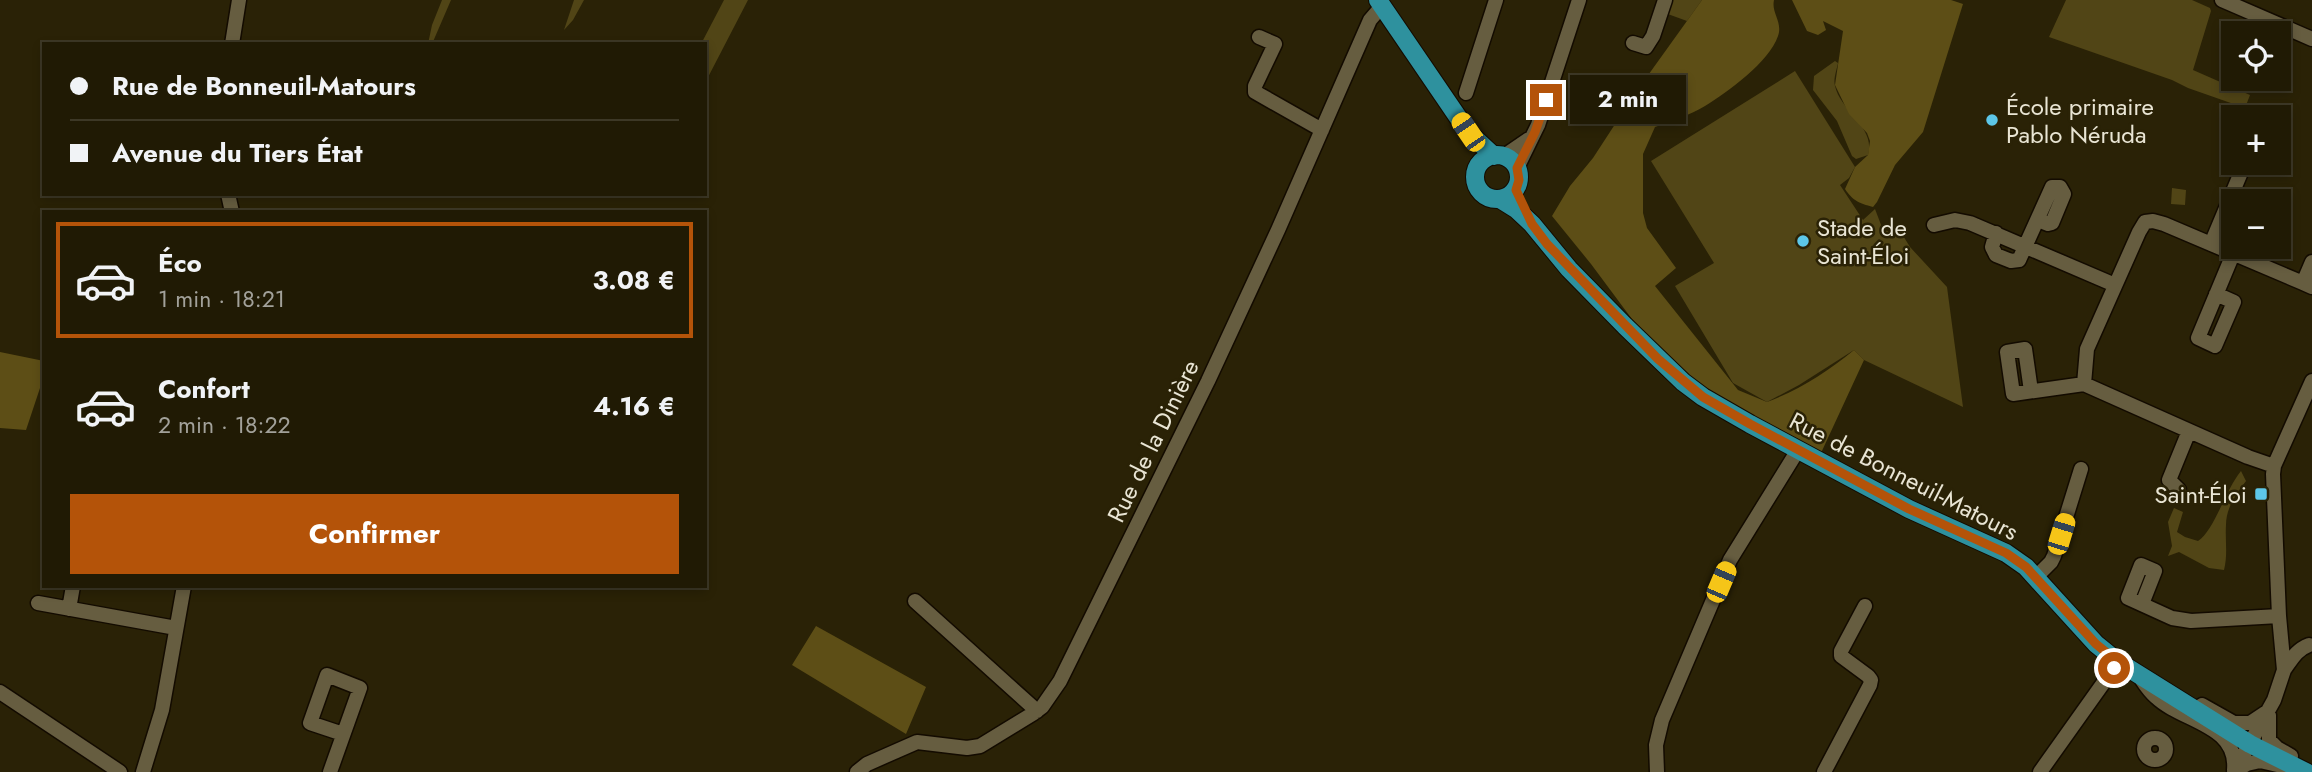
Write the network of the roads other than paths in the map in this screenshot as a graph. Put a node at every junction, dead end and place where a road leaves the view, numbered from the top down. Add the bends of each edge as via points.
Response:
1 (239, 0) edge
2 (1496, 0) edge
3 (1579, 0) edge
4 (1665, 0) edge
5 (2222, 0) edge
6 (1380, 3) edge
7 (1259, 37) dead end
8 (2312, 39) edge
9 (232, 42) edge
10 (1633, 43) dead end
11 (1466, 93) dead end
12 (1322, 130) junction
13 (1468, 132) junction
14 (1505, 160) junction
15 (1478, 167) junction
16 (2236, 175) edge
17 (1508, 194) junction
18 (2038, 220) dead end
19 (1934, 225) dead end
20 (2210, 244) junction
21 (2025, 246) junction
22 (2221, 249) edge
23 (2230, 259) edge
24 (2244, 259) edge
25 (2312, 262) edge
26 (2115, 285) junction
27 (2307, 285) edge
28 (2216, 294) dead end
29 (2312, 381) edge
30 (2084, 384) junction
31 (2031, 391) junction
32 (2189, 431) junction
33 (1798, 450) junction
34 (2274, 466) junction
35 (2081, 469) dead end
36 (2179, 490) dead end
37 (2036, 577) junction
38 (73, 588) edge
39 (184, 588) edge
40 (915, 601) dead end
41 (38, 603) dead end
42 (2142, 604) dead end
43 (1865, 606) dead end
44 (69, 609) junction
45 (2279, 616) junction
46 (176, 628) junction
47 (2282, 640) junction
48 (2311, 645) edge
49 (2117, 661) junction
50 (2284, 670) junction
51 (2140, 678) junction
52 (0, 692) edge
53 (2166, 693) junction
54 (2269, 710) junction
55 (1037, 711) junction
56 (343, 734) dead end
57 (2250, 744) junction
58 (2312, 766) edge
59 (2298, 768) edge
60 (120, 772) edge
61 (143, 772) edge
62 (330, 772) edge
63 (858, 772) edge
64 (1657, 772) edge
65 (1824, 772) edge
66 (2040, 772) edge
67 (2234, 772) edge

1 - 9 street
2 - 11 street
3 - 14 street via 1533,136
4 - 10 street via 1646,47
5 - 8 street
6 - 12 street, Rue de la Dinière
6 - 13 main road
7 - 12 street via 1275,44 1255,92
12 - 55 street, Rue de la Dinière via 1208,381 1060,681
13 - 14 main road
13 - 15 main road
14 - 15 main road via 1484,160
14 - 17 main road via 1519,180
15 - 17 main road via 1480,190 1488,197
16 - 20 street
17 - 33 main road, Rue de Bonneuil-Matours via 1569,269 1683,382
18 - 21 street
19 - 21 street via 1963,221
20 - 22 street
20 - 26 street via 2164,224 2145,222
21 - 26 street
23 - 28 street
24 - 27 street
25 - 27 street
26 - 30 street via 2087,349
29 - 34 street
30 - 31 street
30 - 32 street
31 - 31 street via 2025,349 2007,352 2013,394
32 - 34 street
32 - 36 street via 2169,480
33 - 37 main road, Rue de Bonneuil-Matours via 1909,509 1995,547
33 - 64 street via 1730,560 1659,729
34 - 45 street
35 - 37 street via 2054,556
37 - 49 main road, Rue de Bonneuil-Matours
38 - 44 street
39 - 46 street
40 - 55 street
41 - 44 street
42 - 45 street via 2191,621
43 - 65 street via 1841,656 1868,676 1870,685
44 - 46 street
45 - 47 street
46 - 61 street via 162,710
47 - 48 street
47 - 50 street
48 - 50 street via 2294,653
49 - 51 main road, Rue de Bonneuil-Matours
49 - 66 street
50 - 54 street
51 - 53 main road, Rue de Bonneuil-Matours
51 - 67 street via 2156,698 2218,733 2235,757
52 - 60 street
53 - 54 street via 2189,697 2234,723 2250,723
53 - 57 main road, Rue de Bonneuil-Matours
54 - 57 street
54 - 58 street via 2269,740
55 - 63 street, Rue de la Dinière via 980,746 917,742
56 - 62 street
57 - 59 main road, Rue de Bonneuil-Matours
57 - 67 street
59 - 67 street via 2260,761

